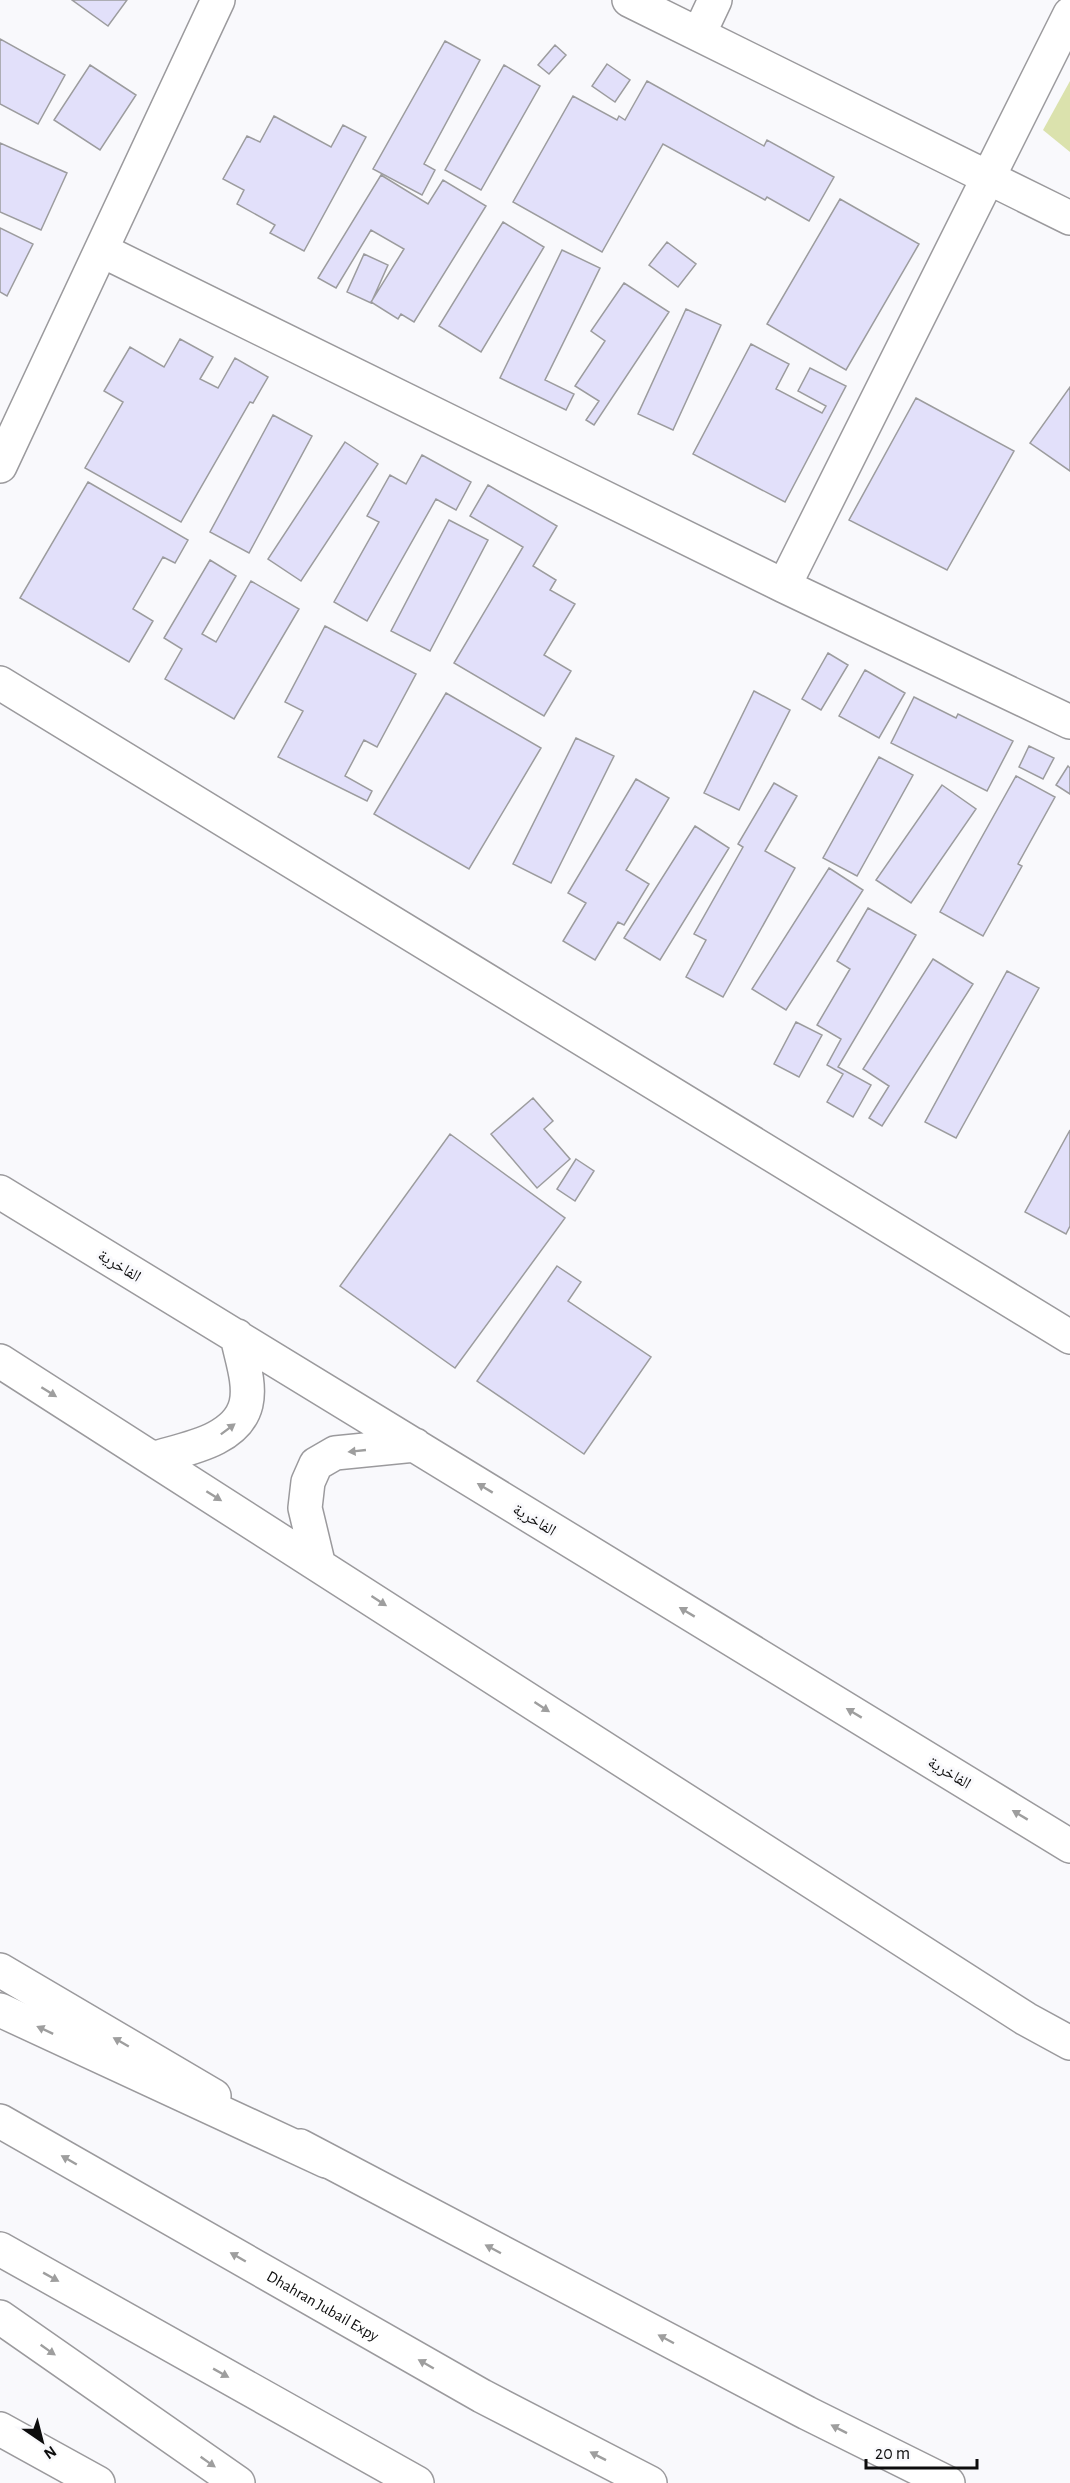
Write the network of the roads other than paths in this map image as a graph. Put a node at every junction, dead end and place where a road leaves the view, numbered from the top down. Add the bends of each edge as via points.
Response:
1 (218, 0) edge
2 (629, 0) edge
3 (715, 0) edge
4 (1070, 14) edge
5 (699, 34) junction
6 (988, 180) junction
7 (1070, 218) edge
8 (103, 251) junction
9 (0, 466) edge
10 (784, 586) junction
11 (0, 683) edge
12 (1070, 722) edge
13 (0, 1192) edge
14 (237, 1336) junction
15 (1070, 1337) edge
16 (0, 1360) edge
17 (415, 1445) junction
18 (155, 1458) junction
19 (318, 1562) junction
20 (1070, 1846) edge
21 (0, 1970) edge
22 (0, 2010) edge
23 (1070, 2043) edge
24 (0, 2121) edge
25 (326, 2162) junction
26 (0, 2249) edge
27 (0, 2317) edge
28 (0, 2429) edge
29 (98, 2483) edge
30 (238, 2483) edge
31 (417, 2483) edge
32 (650, 2483) edge
33 (948, 2483) edge

1 - 8 main road
2 - 5 main road
3 - 5 main road
4 - 6 main road
5 - 6 main road
6 - 7 main road
6 - 10 main road
8 - 9 main road
8 - 10 main road
10 - 12 main road
11 - 15 main road
13 - 14 main road, الفاخرية
14 - 17 main road, الفاخرية
18 -> 14 main road via 221,1434 241,1417 246,1383
16 -> 18 main road
17 -> 19 main road via 334,1453 316,1464 308,1482 305,1508
20 -> 17 main road, الفاخرية
18 -> 19 main road
19 -> 23 main road via 1026,2019
25 -> 21 main road
25 -> 22 main road
32 -> 24 main road, Dhahran Jubail Expy via 482,2396
33 -> 25 main road
26 -> 31 main road
27 -> 30 main road
28 - 29 main road

